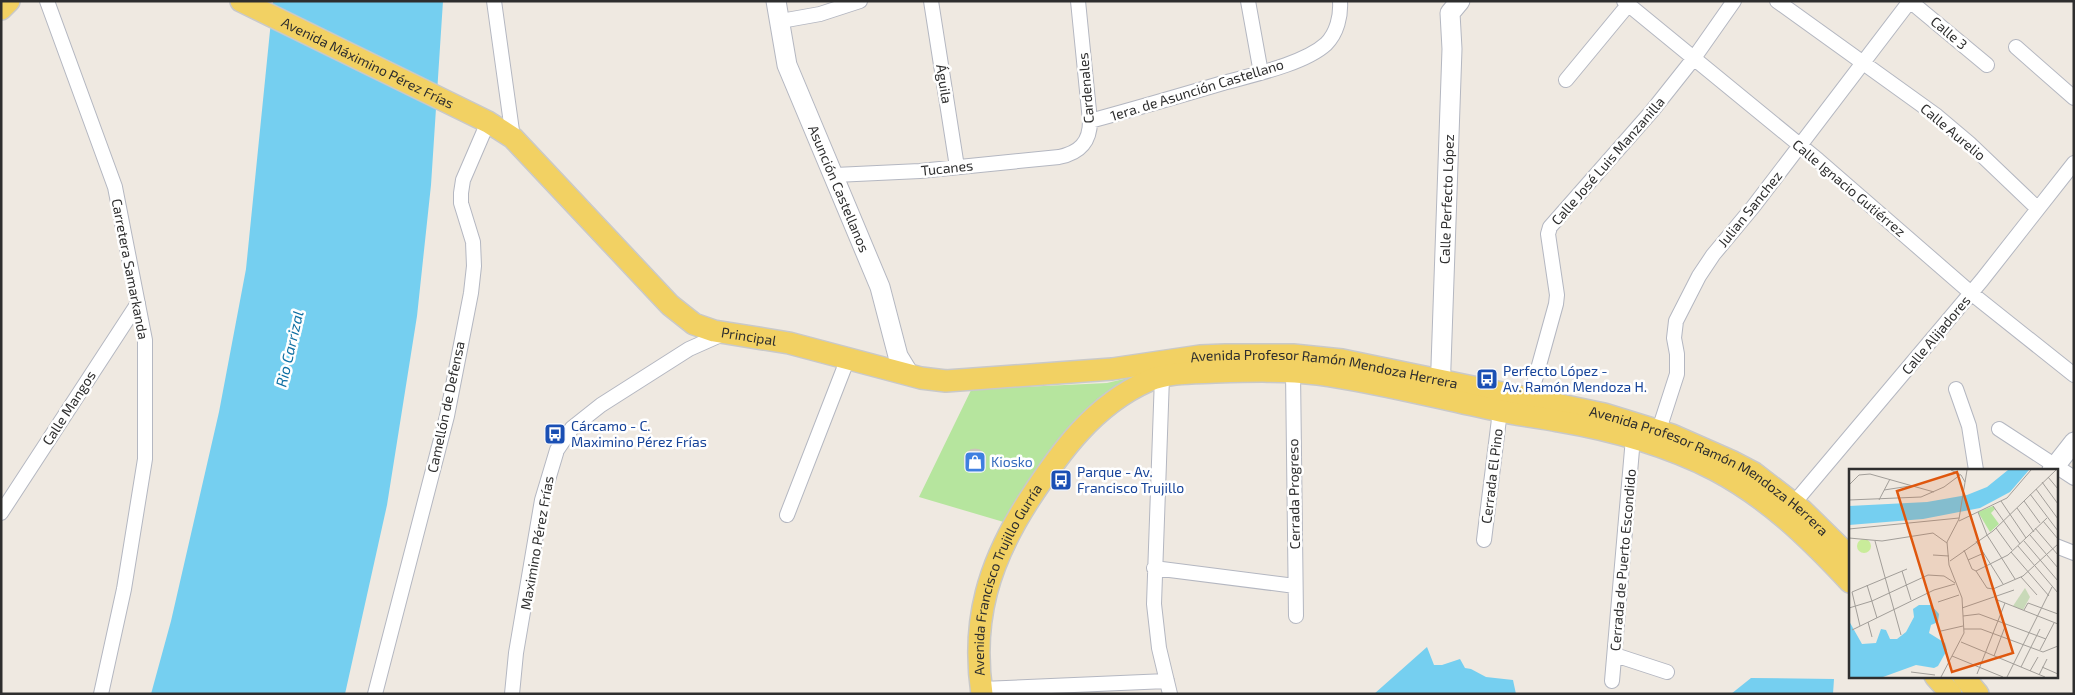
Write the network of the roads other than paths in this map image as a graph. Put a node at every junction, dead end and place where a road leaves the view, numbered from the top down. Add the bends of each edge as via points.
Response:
1 (9, 1) edge
2 (47, 1) edge
3 (494, 1) edge
4 (776, 1) edge
5 (860, 1) edge
6 (931, 1) edge
7 (1078, 1) edge
8 (1248, 1) edge
9 (1340, 1) edge
10 (1734, 1) edge
11 (1777, 1) edge
12 (1910, 1) edge
13 (244, 3) edge
14 (1626, 3) edge
15 (1453, 5) edge
16 (1, 10) edge
17 (781, 21) junction
18 (2016, 47) dead end
19 (1694, 58) junction
20 (1863, 63) junction
21 (1987, 65) dead end
22 (1261, 73) junction
23 (1566, 80) dead end
24 (2074, 98) edge
25 (468, 113) joint
26 (488, 122) junction
27 (1090, 122) junction
28 (513, 138) junction
29 (1800, 146) junction
30 (1059, 157) joint
31 (2074, 164) edge
32 (957, 166) junction
33 (835, 175) junction
34 (2038, 208) junction
35 (1971, 293) junction
36 (138, 303) junction
37 (726, 333) junction
38 (848, 358) junction
39 (1112, 369) junction
40 (1293, 372) junction
41 (909, 374) junction
42 (2074, 375) edge
43 (1162, 376) junction
44 (1441, 389) junction
45 (1956, 389) dead end
46 (1118, 398) junction
47 (1528, 407) junction
48 (1500, 411) junction
49 (2000, 429) dead end
50 (1656, 437) junction
51 (1633, 438) junction
52 (2074, 442) edge
53 (2053, 468) edge
54 (1976, 469) edge
55 (2058, 470) edge
56 (2074, 478) edge
57 (1794, 503) junction
58 (2, 515) edge
59 (787, 515) dead end
60 (1484, 540) dead end
61 (2058, 547) edge
62 (2074, 553) edge
63 (1849, 556) edge
64 (1154, 568) junction
65 (1849, 581) edge
66 (1295, 586) junction
67 (1296, 616) dead end
68 (1615, 655) junction
69 (1667, 672) dead end
70 (1937, 678) edge
71 (1965, 678) edge
72 (1612, 681) dead end
73 (1168, 687) edge
74 (982, 692) edge
75 (101, 694) edge
76 (376, 694) edge
77 (512, 694) edge
78 (1951, 694) edge
79 (1978, 694) edge

1 - 16 main road
2 - 36 street, Carretera Samarkanda via 115,187
3 - 28 street
4 - 17 street, Asunción Castellanos
5 - 17 street via 820,14
6 - 32 street, Águila
7 - 27 street, Cardenales
8 - 22 street
9 - 22 street, 1era. de Asunción Castellano via 1340,16 1326,44 1304,57
10 - 19 street, Calle José Luis Manzanilla
11 - 20 street, Calle Aurelio
12 - 20 street, Julian Sanchez
12 - 21 street, Calle 3
13 - 25 main road, Avenida Máximino Pérez Frías
14 - 19 street, Calle Ignacio Gutiérrez
14 - 23 street
15 - 44 street, Calle Perfecto López
17 - 33 street, Asunción Castellanos via 787,65
18 - 24 street
19 - 29 street, Calle Ignacio Gutiérrez
19 - 47 street, Calle José Luis Manzanilla via 1550,227 1548,234 1556,304
20 - 29 street, Julian Sanchez
20 - 34 street, Calle Aurelio via 1951,128
22 - 27 street, 1era. de Asunción Castellano
25 - 26 main road, Principal
26 - 28 main road, Principal
26 - 76 street, Camellón de Defensa via 463,180 461,193 473,242 474,266 452,387
27 - 30 street, Cardenales via 1084,145 1073,154
28 - 37 main road, Principal via 670,305 694,324
29 - 35 street, Calle Ignacio Gutiérrez
29 - 50 street, Julian Sanchez via 1713,255 1682,308 1674,327 1678,374
30 - 32 street, Tucanes
31 - 34 street, Calle Alijadores
32 - 33 street, Tucanes
33 - 41 street, Asunción Castellanos via 880,287 898,356
34 - 35 street, Calle Alijadores
35 - 42 street, Calle Ignacio Gutiérrez
35 - 57 street, Calle Alijadores
36 - 58 street, Calle Mangos
36 - 75 street, Carretera Samarkanda via 145,340 145,459 124,589
37 - 38 main road, Principal via 769,339
37 - 77 street, Maximino Pérez Frías via 689,349 602,405 572,428 557,450 542,500
38 - 41 main road, Principal
38 - 59 street
39 - 41 main road, Principal via 946,381
39 - 44 main road, Avenida Profesor Ramón Mendoza Herrera via 1200,356 1293,355 1342,360
39 - 46 main road via 1120,375 1123,383
40 - 43 main road, Avenida Profesor Ramón Mendoza Herrera via 1193,372
40 - 44 main road, Avenida Profesor Ramón Mendoza Herrera
40 - 66 street, Cerrada Progreso
43 - 46 main road, Avenida Francisco Trujillo Gurría
43 - 64 street
44 - 47 main road, Avenida Profesor Ramón Mendoza Herrera
44 - 48 main road, Avenida Profesor Ramón Mendoza Herrera
45 - 54 street via 1969,426
46 - 74 main road, Avenida Francisco Trujillo Gurría via 1085,426 1057,458 1002,549 980,620 978,656
47 - 48 main road, Avenida Profesor Ramón Mendoza Herrera
47 - 50 main road, Avenida Profesor Ramón Mendoza Herrera via 1604,414
47 - 51 main road, Avenida Profesor Ramón Mendoza Herrera via 1561,421
48 - 60 street, Cerrada El Pino
49 - 53 street
50 - 51 main road, Avenida Profesor Ramón Mendoza Herrera
50 - 57 main road, Avenida Profesor Ramón Mendoza Herrera via 1731,461 1754,473
50 - 65 main road, Avenida Profesor Ramón Mendoza Herrera via 1756,494 1798,528
51 - 68 street, Cerrada de Puerto Escondido
52 - 53 street
55 - 56 street
57 - 63 main road, Avenida Profesor Ramón Mendoza Herrera
61 - 62 street
64 - 66 street
64 - 73 street via 1155,621
66 - 67 street, Cerrada Progreso
68 - 69 street
68 - 72 street, Cerrada de Puerto Escondido
70 - 78 main road
71 - 79 main road
73 - 74 street

